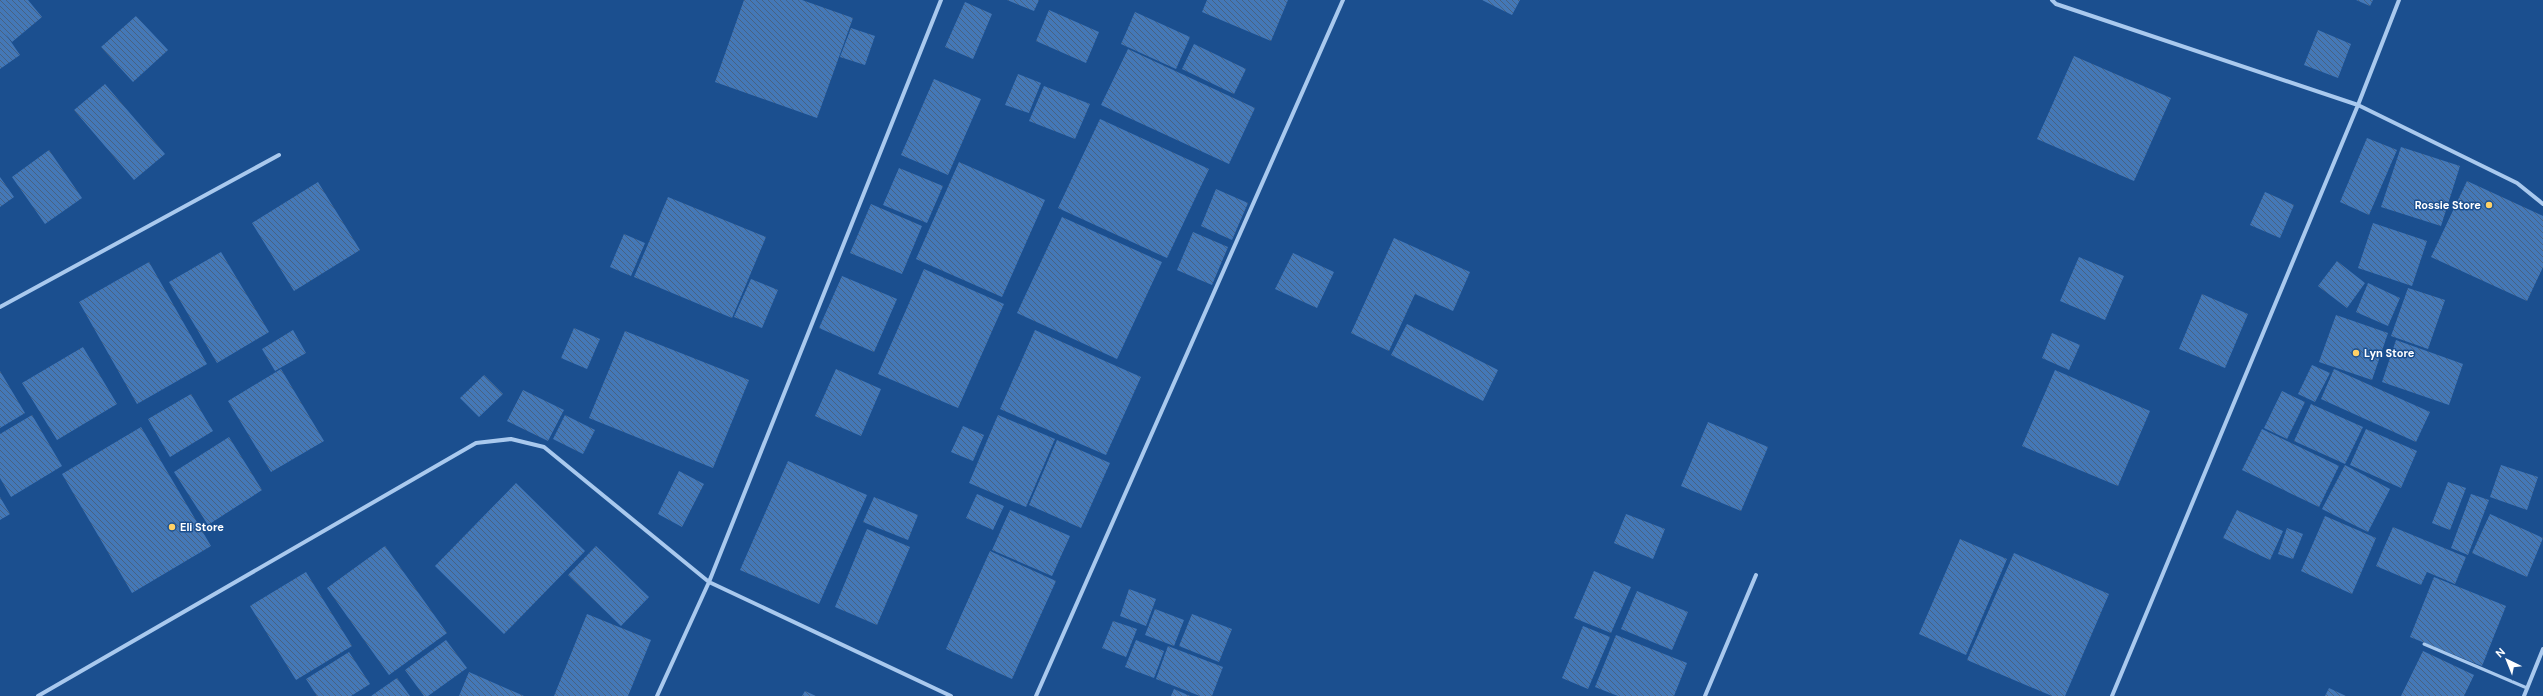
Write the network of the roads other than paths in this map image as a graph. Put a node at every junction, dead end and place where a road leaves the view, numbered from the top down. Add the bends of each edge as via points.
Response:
1 (941, 0) edge
2 (1343, 0) edge
3 (2052, 0) edge
4 (2399, 0) edge
5 (2358, 105) junction
6 (279, 155) dead end
7 (2543, 204) edge
8 (0, 307) edge
9 (1756, 575) dead end
10 (709, 582) junction
11 (2424, 644) dead end
12 (2543, 649) edge
13 (2527, 688) junction
14 (38, 696) edge
15 (657, 696) edge
16 (951, 696) edge
17 (1036, 696) edge
18 (1705, 696) edge
19 (2112, 696) edge
20 (2524, 696) edge

1 - 10 street
2 - 17 street
3 - 5 street via 2056,4
4 - 5 street
5 - 7 street via 2517,183
5 - 19 street
6 - 8 street
9 - 18 street
10 - 14 street via 544,447 511,439 476,443
10 - 15 street
10 - 16 street
11 - 13 lane
12 - 13 street
13 - 20 street

